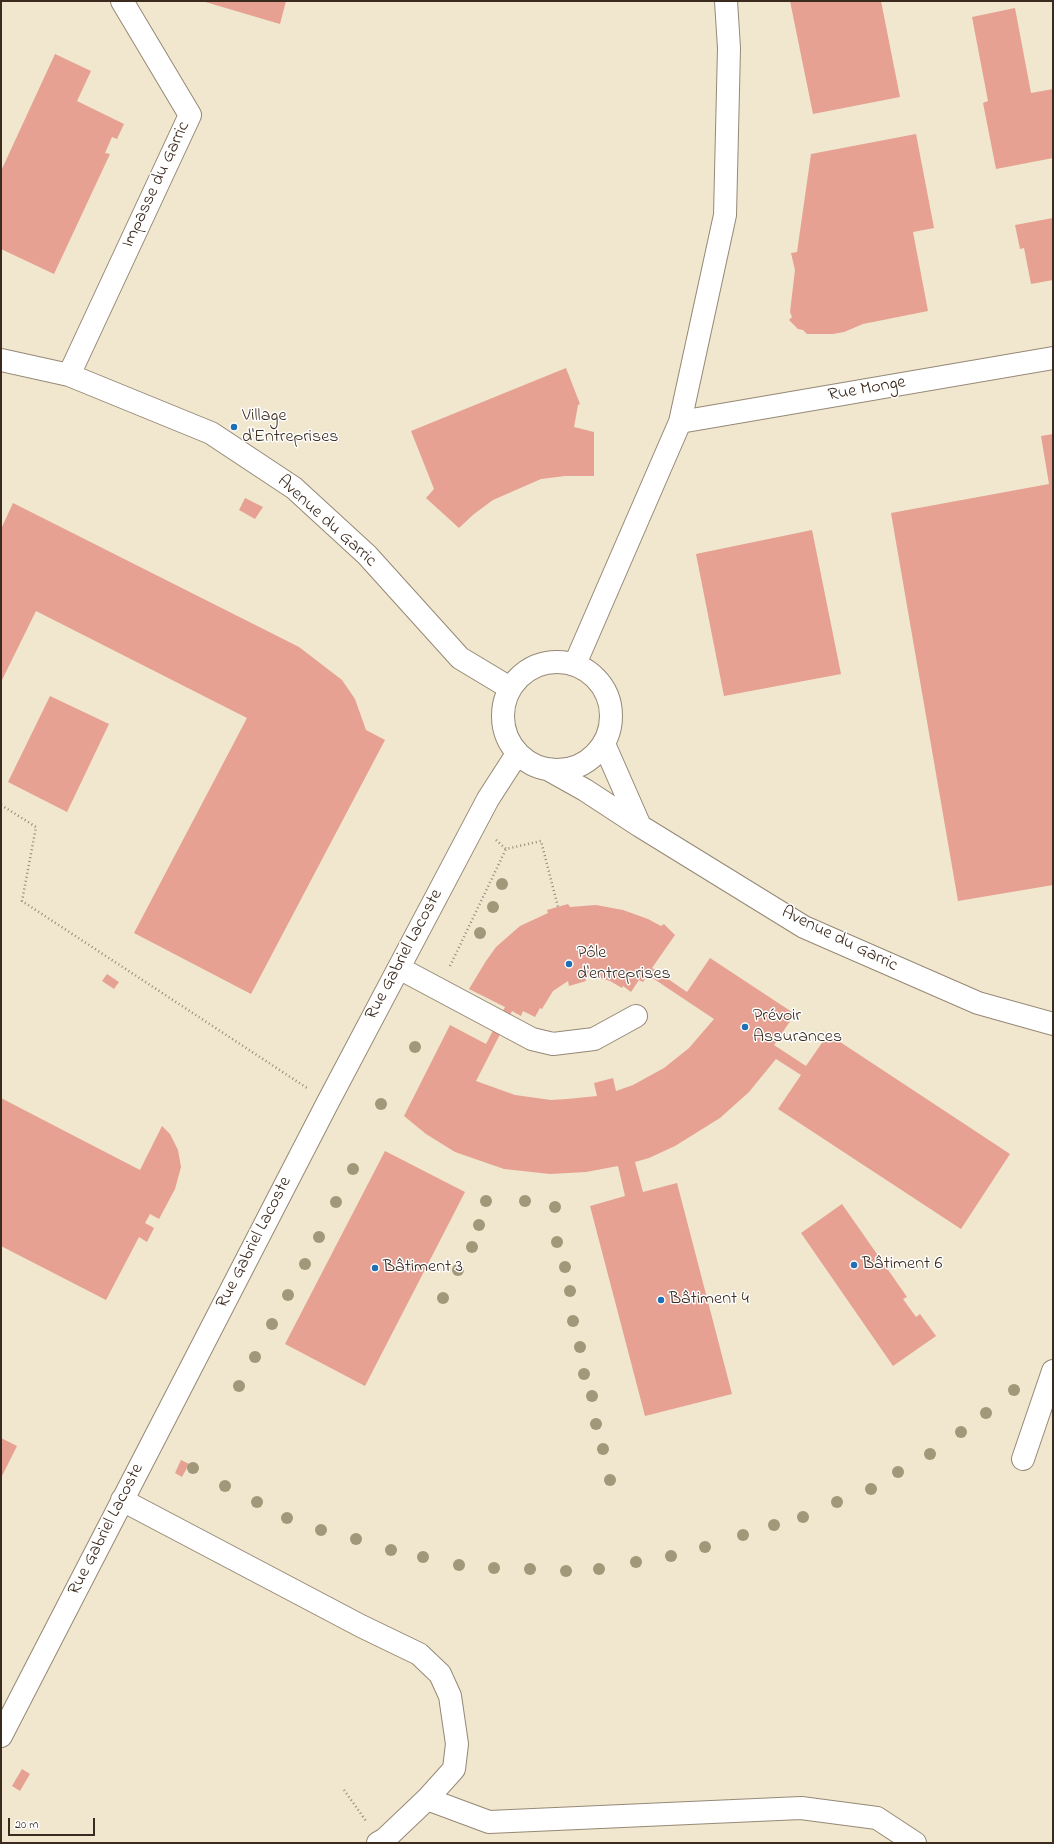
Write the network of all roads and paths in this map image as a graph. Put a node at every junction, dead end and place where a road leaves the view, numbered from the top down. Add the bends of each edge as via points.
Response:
1 (122, 1) edge
2 (726, 1) edge
3 (1053, 358) edge
4 (1, 360) edge
5 (69, 375) junction
6 (680, 422) junction
7 (575, 664) junction
8 (510, 688) junction
9 (604, 744) junction
10 (517, 754) junction
11 (551, 770) junction
12 (1, 805) edge
13 (476, 822) junction
14 (640, 826) junction
15 (506, 849) junction
16 (558, 907) dead end
17 (399, 968) junction
18 (438, 989) junction
19 (636, 1016) dead end
20 (1053, 1024) edge
21 (328, 1102) junction
22 (1053, 1371) edge
23 (1023, 1459) dead end
24 (122, 1500) junction
25 (1, 1736) edge
26 (426, 1799) junction
27 (378, 1843) edge
28 (914, 1843) edge

1 - 5 street, Impasse du Garric via 190,115
2 - 6 street via 729,48 726,216
3 - 6 street, Rue Monge
4 - 5 street, Avenue du Garric
5 - 8 street, Avenue du Garric via 211,433 294,488 366,556 460,658
6 - 7 street
7 - 8 street via 556,661 538,664 522,674
7 - 9 street via 595,676 608,696 612,720
8 - 10 street via 502,710 505,734
9 - 11 street via 588,761 570,769
9 - 14 street
10 - 11 street via 533,765
10 - 13 street, Rue Gabriel Lacoste
11 - 14 street, Avenue du Garric
12 - 21 path via 36,827 22,901
13 - 15 path via 493,831 496,842
13 - 17 street, Rue Gabriel Lacoste
14 - 20 street, Avenue du Garric via 804,927 978,1003
15 - 16 path via 541,841
15 - 18 path
17 - 18 street
17 - 21 street, Rue Gabriel Lacoste
18 - 19 street via 532,1039 553,1044 594,1039
21 - 24 street, Rue Gabriel Lacoste
22 - 23 street
24 - 25 street, Rue Gabriel Lacoste
24 - 26 street via 419,1654 440,1674 450,1696 457,1744 454,1769
26 - 27 street via 386,1839
26 - 28 street via 489,1822 801,1808 877,1818

